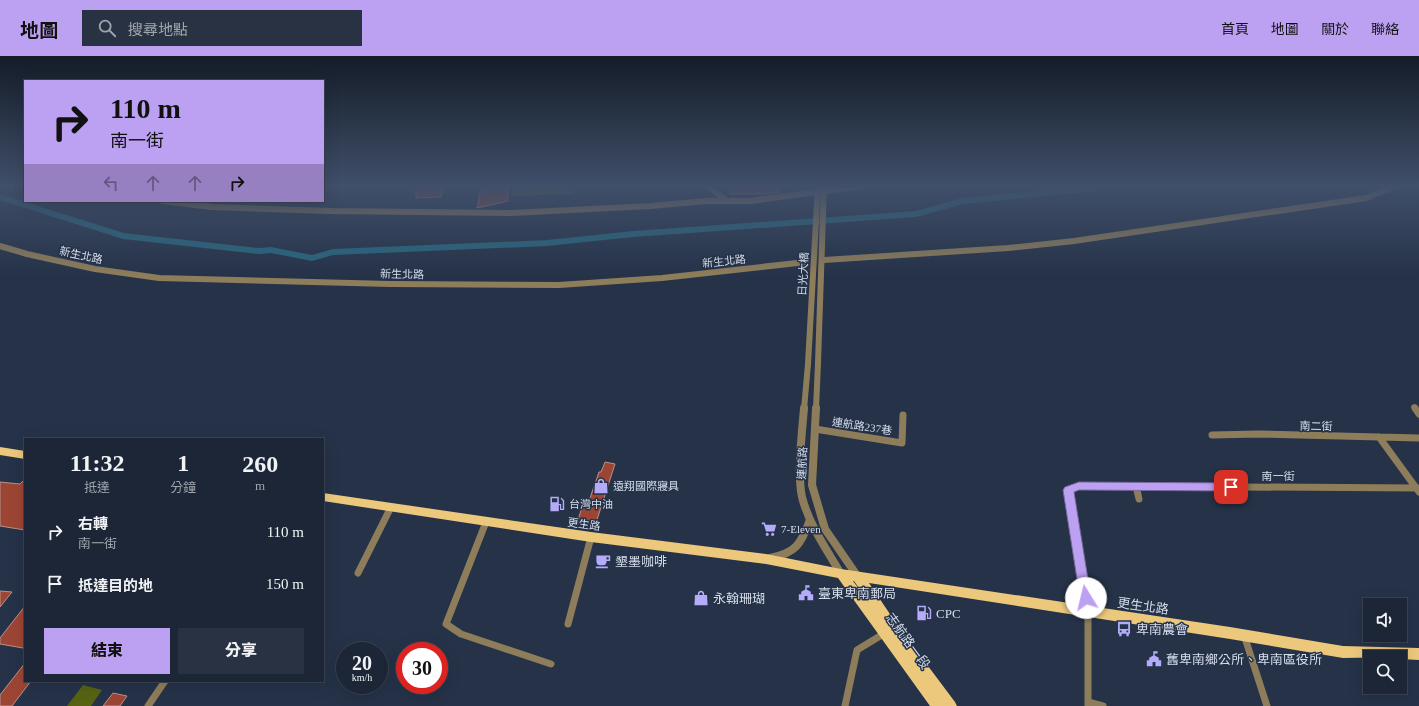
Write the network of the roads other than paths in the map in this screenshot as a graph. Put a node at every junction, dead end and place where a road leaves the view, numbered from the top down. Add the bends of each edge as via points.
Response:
1 (816, 215) edge
2 (823, 215) edge
3 (1251, 215) edge
4 (0, 246) edge
5 (824, 260) dead end
6 (806, 262) dead end
7 (818, 363) joint
8 (808, 364) joint
9 (1414, 407) dead end
10 (1419, 414) edge
11 (903, 415) dead end
12 (815, 429) junction
13 (1212, 435) dead end
14 (1380, 437) junction
15 (1419, 438) edge
16 (0, 451) edge
17 (24, 455) edge
18 (800, 472) junction
19 (812, 475) junction
20 (1136, 486) junction
21 (1418, 489) edge
22 (324, 497) edge
23 (1139, 498) dead end
24 (391, 507) junction
25 (810, 520) junction
26 (486, 522) junction
27 (591, 537) junction
28 (766, 559) junction
29 (358, 573) dead end
30 (841, 574) junction
31 (858, 577) junction
32 (1088, 612) junction
33 (568, 624) dead end
34 (884, 633) junction
35 (1244, 635) junction
36 (1419, 654) edge
37 (551, 664) dead end
38 (164, 682) edge
39 (1088, 704) edge
40 (148, 706) edge
41 (845, 706) edge
42 (938, 706) edge
43 (951, 706) edge
44 (1103, 706) edge
45 (1267, 706) edge

1 - 8 street, 日光大橋, bridge
2 - 7 street, 日光大橋, bridge
3 - 5 street via 1008,248
4 - 6 street, 新生北路 via 95,269 159,278 390,284 573,284 662,278
7 - 12 street, 連航路
8 - 18 street, 連航路
9 - 10 street
11 - 12 street, 連航路237巷 via 902,443
12 - 19 street, 連航路
13 - 14 street, 南二街
14 - 15 street, 南二街
14 - 21 street
16 - 17 main road
18 - 19 street
18 - 25 street, 連航路 via 802,497
19 - 31 street, 連航路 via 812,485 825,528
20 - 21 street, 南一街
20 - 23 street
20 - 32 street, 南一街 via 1079,486 1068,490
22 - 24 main road, 更生路
24 - 26 main road, 更生路
24 - 29 street
25 - 28 street via 797,548 786,556
25 - 30 street, 連航路
26 - 27 main road, 更生路
26 - 37 street via 446,624 461,634
27 - 28 main road, 更生路
27 - 33 street
28 - 30 main road, 更生路
30 - 31 main road, 更生北路
30 - 34 main road, 志航路一段
31 - 32 main road, 更生北路
31 - 43 main road, 志航路一段
32 - 35 main road, 更生北路
32 - 39 street
34 - 41 street via 857,650
34 - 42 main road, 志航路一段
35 - 36 main road, 更生北路 via 1343,652
35 - 45 street
38 - 40 street
39 - 44 street

